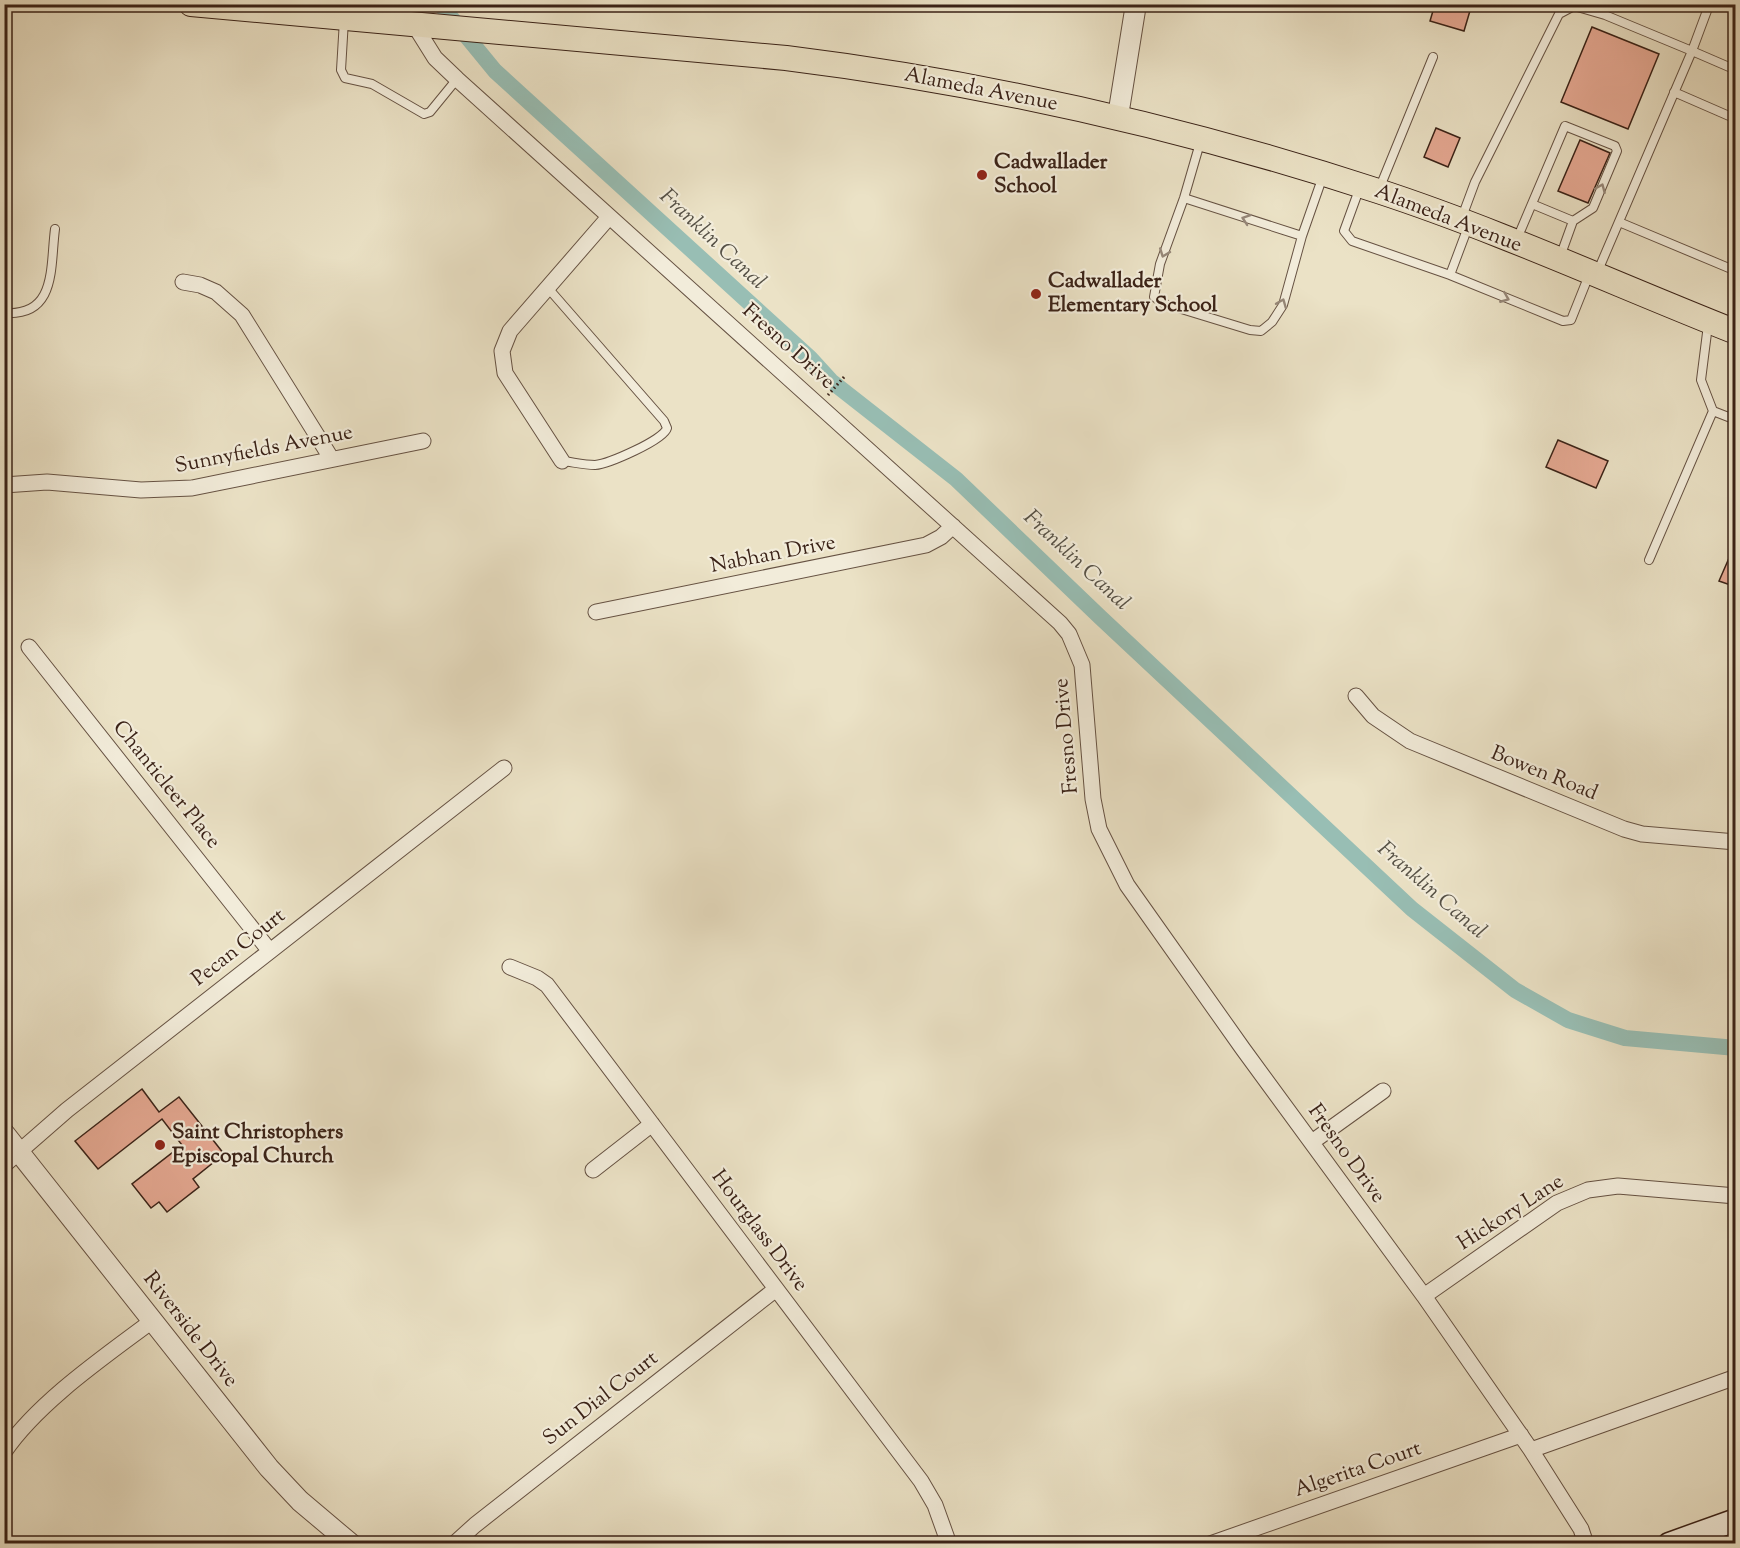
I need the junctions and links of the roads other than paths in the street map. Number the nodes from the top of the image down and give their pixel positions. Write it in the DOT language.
graph roads {
  1 [pos="191,4"];
  2 [pos="1136,4"];
  3 [pos="1708,8"];
  4 [pos="344,20"];
  5 [pos="422,27"];
  6 [pos="1692,51"];
  7 [pos="1433,57"];
  8 [pos="1736,70"];
  9 [pos="457,79"];
  10 [pos="1674,93"];
  11 [pos="1118,116"];
  12 [pos="1736,119"];
  13 [pos="1201,139"];
  14 [pos="1324,174"];
  15 [pos="1369,189"];
  16 [pos="1185,198"];
  17 [pos="1532,204"];
  18 [pos="609,217"];
  19 [pos="1573,221"];
  20 [pos="1619,222"];
  21 [pos="1465,223"];
  22 [pos="55,229"];
  23 [pos="1302,236"];
  24 [pos="1515,243"];
  25 [pos="1559,261"];
  26 [pos="1736,271"];
  27 [pos="1593,274"];
  28 [pos="1450,275"];
  29 [pos="183,282"];
  30 [pos="548,288"];
  31 [pos="4,312"];
  32 [pos="1708,321"];
  33 [pos="1736,332"];
  34 [pos="1713,411"];
  35 [pos="1736,420"];
  36 [pos="423,441"];
  37 [pos="331,458"];
  38 [pos="562,461"];
  39 [pos="4,485"];
  40 [pos="953,526"];
  41 [pos="1649,560"];
  42 [pos="596,612"];
  43 [pos="29,647"];
  44 [pos="1356,696"];
  45 [pos="504,768"];
  46 [pos="1736,842"];
  47 [pos="269,950"];
  48 [pos="510,967"];
  49 [pos="1383,1091"];
  50 [pos="652,1124"];
  51 [pos="4,1132"];
  52 [pos="1312,1142"];
  53 [pos="19,1151"];
  54 [pos="4,1165"];
  55 [pos="593,1170"];
  56 [pos="1736,1196"];
  57 [pos="776,1289"];
  58 [pos="1424,1296"];
  59 [pos="152,1321"];
  60 [pos="1736,1377"];
  61 [pos="1521,1435"];
  62 [pos="1531,1450"];
  63 [pos="4,1452"];
  64 [pos="1736,1520"];
  65 [pos="351,1544"];
  66 [pos="454,1544"];
  67 [pos="949,1544"];
  68 [pos="1209,1544"];
  69 [pos="1586,1544"];
  70 [pos="1669,1544"];
  1 -- 4 [label="main road, Alameda Avenue"];
  2 -- 11 [label="street"];
  3 -- 6 [label="lane"];
  4 -- 5 [label="main road, Alameda Avenue"];
  4 -- 9 [label="lane"];
  5 -- 9 [label="street, Fresno Drive"];
  5 -- 11 [label="main road, Alameda Avenue"];
  6 -- 8 [label="lane"];
  6 -- 10 [label="lane"];
  6 -- 21 [label="lane"];
  7 -- 15 [label="lane"];
  9 -- 18 [label="street, Fresno Drive"];
  10 -- 12 [label="lane"];
  10 -- 20 [label="lane"];
  11 -- 13 [label="main road, Alameda Avenue"];
  13 -- 14 [label="main road, Alameda Avenue"];
  13 -- 16 [label="lane"];
  14 -- 15 [label="main road, Alameda Avenue"];
  14 -- 23 [label="lane"];
  15 -- 21 [label="main road, Alameda Avenue"];
  15 -- 28 [label="lane"];
  23 -- 16 [label="lane, one-way"];
  16 -- 23 [label="lane, one-way"];
  17 -- 19 [label="lane"];
  19 -- 17 [label="lane, one-way"];
  17 -- 24 [label="lane"];
  18 -- 30 [label="street"];
  18 -- 40 [label="street, Fresno Drive"];
  19 -- 25 [label="lane"];
  20 -- 26 [label="lane"];
  20 -- 27 [label="lane"];
  21 -- 24 [label="main road, Alameda Avenue"];
  21 -- 28 [label="lane"];
  22 -- 31 [label="lane"];
  24 -- 25 [label="main road, Alameda Avenue"];
  25 -- 27 [label="main road, Alameda Avenue"];
  28 -- 27 [label="lane, one-way"];
  27 -- 32 [label="main road, Alameda Avenue"];
  29 -- 37 [label="street"];
  30 -- 38 [label="street"];
  30 -- 38 [label="lane"];
  32 -- 33 [label="main road, Alameda Avenue"];
  32 -- 34 [label="lane"];
  34 -- 35 [label="lane"];
  34 -- 41 [label="lane"];
  36 -- 37 [label="street, Sunnyfields Avenue"];
  37 -- 39 [label="street, Sunnyfields Avenue"];
  40 -- 42 [label="street, Nabhan Drive"];
  40 -- 52 [label="street, Fresno Drive"];
  43 -- 47 [label="street, Chanticleer Place"];
  44 -- 46 [label="street, Bowen Road"];
  45 -- 47 [label="street, Pecan Court"];
  47 -- 53 [label="street, Pecan Court"];
  48 -- 50 [label="street, Hourglass Drive"];
  49 -- 52 [label="street"];
  50 -- 55 [label="street"];
  50 -- 57 [label="street, Hourglass Drive"];
  51 -- 53 [label="street, Riverside Drive"];
  52 -- 58 [label="street, Fresno Drive"];
  53 -- 54 [label="street, Pecan Court"];
  53 -- 59 [label="street, Riverside Drive"];
  56 -- 58 [label="street, Hickory Lane"];
  57 -- 66 [label="street, Sun Dial Court"];
  57 -- 67 [label="street, Hourglass Drive"];
  58 -- 61 [label="street, Fresno Drive"];
  59 -- 63 [label="street"];
  59 -- 65 [label="street, Riverside Drive"];
  60 -- 62 [label="street"];
  61 -- 62 [label="street, Fresno Drive"];
  61 -- 68 [label="street, Algerita Court"];
  62 -- 69 [label="street, Fresno Drive"];
  64 -- 70 [label="main road"];
}
